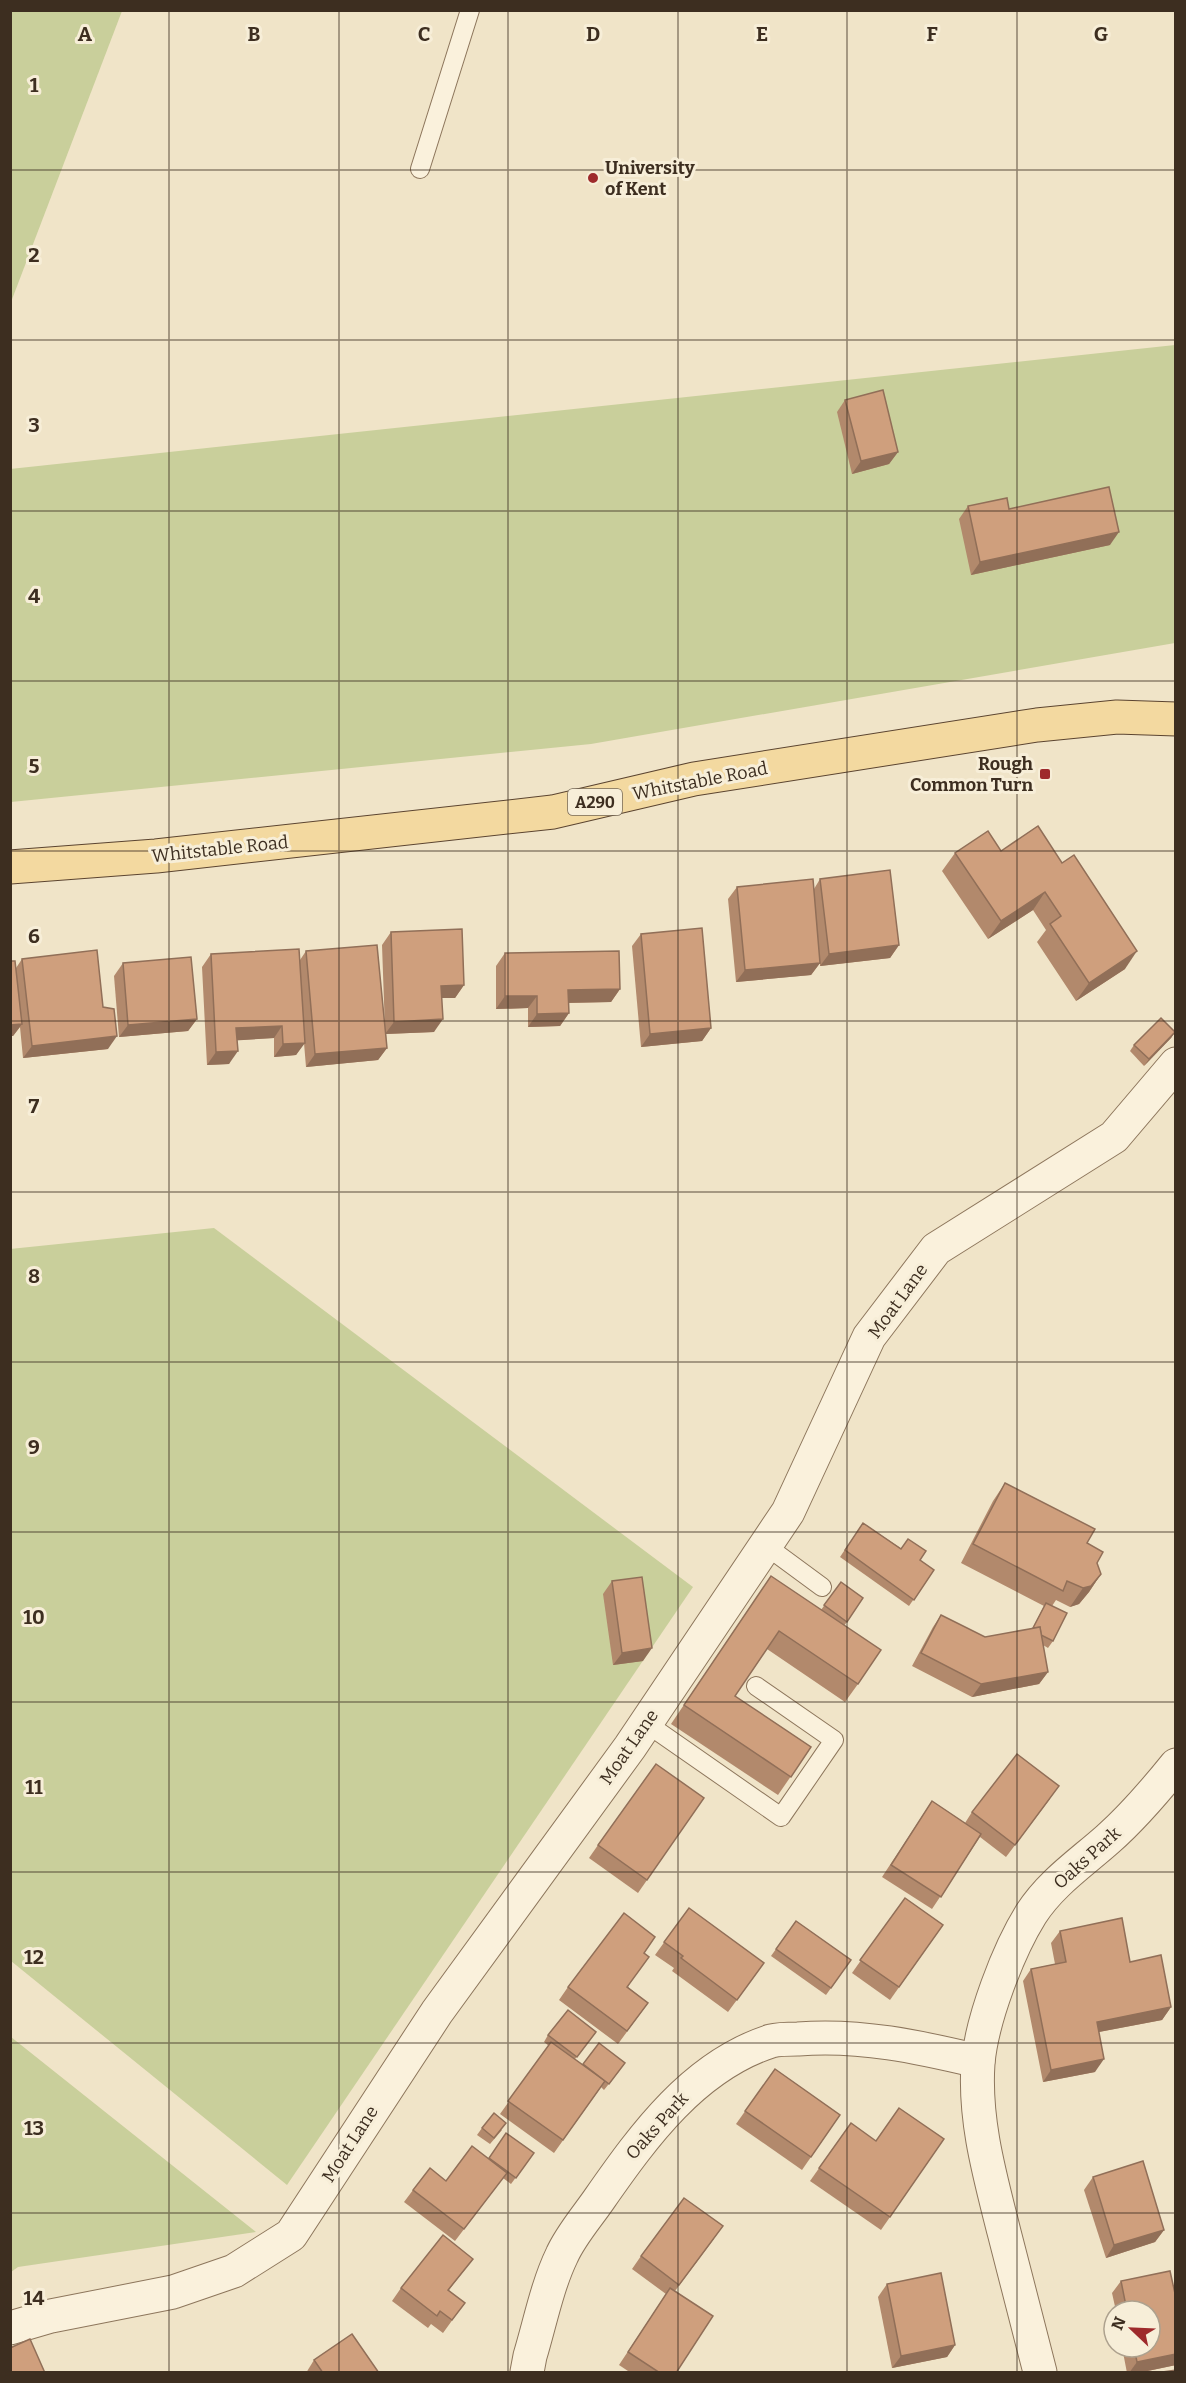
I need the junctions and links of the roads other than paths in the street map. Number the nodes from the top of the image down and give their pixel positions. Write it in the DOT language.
graph roads {
  1 [pos="470,10"];
  2 [pos="420,169"];
  3 [pos="1176,719"];
  4 [pos="10,867"];
  5 [pos="1176,1064"];
  6 [pos="765,1545"];
  7 [pos="822,1587"];
  8 [pos="756,1686"];
  9 [pos="646,1723"];
  10 [pos="1176,1765"];
  11 [pos="978,2061"];
  12 [pos="10,2328"];
  13 [pos="527,2373"];
  14 [pos="1040,2373"];
  1 -- 2 [label="lane"];
  3 -- 4 [label="main road, Whitstable Road / A290"];
  5 -- 6 [label="street, Moat Lane"];
  6 -- 7 [label="lane"];
  6 -- 9 [label="street, Moat Lane"];
  8 -- 9 [label="lane"];
  9 -- 12 [label="street, Moat Lane"];
  10 -- 11 [label="street, Oaks Park"];
  11 -- 13 [label="street, Oaks Park"];
  11 -- 14 [label="street, Oaks Park"];
}
